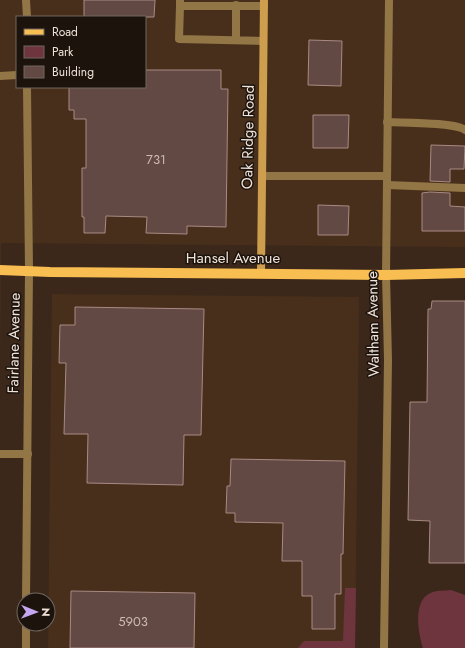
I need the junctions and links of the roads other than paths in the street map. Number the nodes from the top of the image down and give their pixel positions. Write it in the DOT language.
graph roads {
  1 [pos="26,0"];
  2 [pos="389,0"];
  3 [pos="180,3"];
  4 [pos="264,3"];
  5 [pos="236,5"];
  6 [pos="27,16"];
  7 [pos="236,40"];
  8 [pos="263,41"];
  9 [pos="16,75"];
  10 [pos="0,76"];
  11 [pos="27,88"];
  12 [pos="388,122"];
  13 [pos="465,130"];
  14 [pos="262,176"];
  15 [pos="387,176"];
  16 [pos="387,185"];
  17 [pos="465,188"];
  18 [pos="0,270"];
  19 [pos="29,270"];
  20 [pos="260,273"];
  21 [pos="465,273"];
  22 [pos="386,274"];
  23 [pos="0,454"];
  24 [pos="28,454"];
  25 [pos="26,592"];
  26 [pos="26,632"];
  27 [pos="26,648"];
  28 [pos="384,648"];
  1 -- 6 [label="street"];
  2 -- 12 [label="street, Waltham Avenue"];
  3 -- 5 [label="street"];
  3 -- 7 [label="street"];
  4 -- 5 [label="street"];
  4 -- 8 [label="main road, Oak Ridge Road"];
  5 -- 7 [label="street"];
  7 -- 8 [label="street"];
  8 -- 14 [label="main road, Oak Ridge Road"];
  9 -- 10 [label="street"];
  11 -- 19 [label="street, Fairlane Avenue"];
  12 -- 13 [label="street"];
  12 -- 15 [label="street, Waltham Avenue"];
  14 -- 15 [label="street"];
  14 -- 20 [label="main road, Oak Ridge Road"];
  15 -- 16 [label="street, Waltham Avenue"];
  16 -- 17 [label="street"];
  16 -- 22 [label="street, Waltham Avenue"];
  18 -- 19 [label="main road, Hansel Avenue"];
  19 -- 20 [label="main road, Hansel Avenue"];
  19 -- 24 [label="street, Fairlane Avenue"];
  20 -- 22 [label="main road, Hansel Avenue"];
  21 -- 22 [label="main road, Hansel Avenue"];
  22 -- 28 [label="street, Waltham Avenue"];
  23 -- 24 [label="street"];
  24 -- 25 [label="street, Fairlane Avenue"];
  26 -- 27 [label="street"];
}
